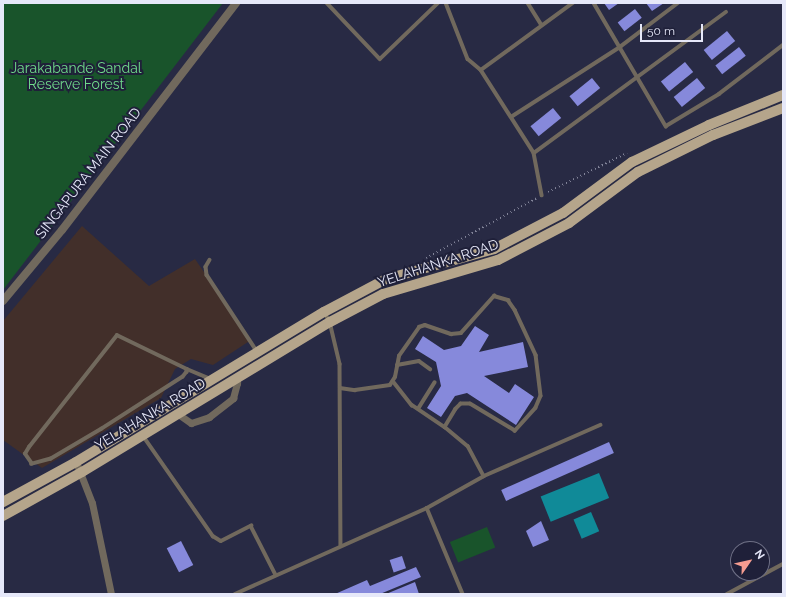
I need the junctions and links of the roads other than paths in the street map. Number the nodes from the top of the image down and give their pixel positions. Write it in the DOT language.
graph roads {
  1 [pos="236,3"];
  2 [pos="327,3"];
  3 [pos="438,3"];
  4 [pos="451,3"];
  5 [pos="528,3"];
  6 [pos="574,3"];
  7 [pos="594,3"];
  8 [pos="678,3"];
  9 [pos="446,5"];
  10 [pos="726,12"];
  11 [pos="542,25"];
  12 [pos="783,45"];
  13 [pos="620,46"];
  14 [pos="481,70"];
  15 [pos="637,77"];
  16 [pos="783,95"];
  17 [pos="783,108"];
  18 [pos="511,117"];
  19 [pos="534,153"];
  20 [pos="542,195"];
  21 [pos="210,260"];
  22 [pos="3,301"];
  23 [pos="324,312"];
  24 [pos="330,322"];
  25 [pos="258,352"];
  26 [pos="397,365"];
  27 [pos="187,369"];
  28 [pos="430,369"];
  29 [pos="236,379"];
  30 [pos="212,380"];
  31 [pos="393,381"];
  32 [pos="434,383"];
  33 [pos="340,388"];
  34 [pos="418,409"];
  35 [pos="178,414"];
  36 [pos="600,425"];
  37 [pos="445,427"];
  38 [pos="143,435"];
  39 [pos="76,462"];
  40 [pos="82,472"];
  41 [pos="484,476"];
  42 [pos="3,502"];
  43 [pos="428,508"];
  44 [pos="3,516"];
  45 [pos="341,545"];
  46 [pos="783,564"];
  47 [pos="276,575"];
  48 [pos="111,594"];
  49 [pos="235,594"];
  50 [pos="463,594"];
  51 [pos="727,594"];
  1 -- 22 [label="street, SINGAPURA MAIN ROAD"];
  2 -- 3 [label="lane"];
  4 -- 9 [label="lane"];
  5 -- 11 [label="lane"];
  6 -- 11 [label="lane"];
  7 -- 13 [label="lane"];
  8 -- 13 [label="lane"];
  9 -- 14 [label="lane"];
  10 -- 15 [label="lane"];
  11 -- 14 [label="lane"];
  12 -- 15 [label="lane"];
  13 -- 15 [label="lane"];
  13 -- 18 [label="lane"];
  14 -- 18 [label="lane"];
  15 -- 19 [label="lane"];
  16 -- 23 [label="main road, YELAHANKA ROAD"];
  17 -- 24 [label="main road, YELAHANKA ROAD"];
  18 -- 19 [label="lane"];
  19 -- 20 [label="lane"];
  21 -- 25 [label="lane"];
  23 -- 24 [label="lane"];
  23 -- 25 [label="main road, YELAHANKA ROAD"];
  24 -- 29 [label="main road, YELAHANKA ROAD"];
  24 -- 33 [label="lane"];
  25 -- 30 [label="main road, YELAHANKA ROAD"];
  26 -- 28 [label="lane"];
  26 -- 31 [label="lane"];
  26 -- 37 [label="lane"];
  27 -- 27 [label="lane"];
  27 -- 30 [label="lane"];
  29 -- 35 [label="main road, YELAHANKA ROAD"];
  29 -- 35 [label="street"];
  30 -- 39 [label="main road, YELAHANKA ROAD"];
  31 -- 33 [label="lane"];
  31 -- 34 [label="lane"];
  32 -- 34 [label="lane"];
  33 -- 45 [label="lane"];
  34 -- 37 [label="lane"];
  35 -- 38 [label="main road, YELAHANKA ROAD"];
  36 -- 41 [label="lane"];
  37 -- 41 [label="lane"];
  38 -- 40 [label="main road, YELAHANKA ROAD"];
  38 -- 47 [label="lane"];
  39 -- 40 [label="street"];
  39 -- 42 [label="main road, YELAHANKA ROAD"];
  40 -- 44 [label="main road, YELAHANKA ROAD"];
  40 -- 48 [label="street"];
  41 -- 43 [label="lane"];
  43 -- 45 [label="lane"];
  43 -- 50 [label="lane"];
  45 -- 47 [label="lane"];
  46 -- 51 [label="lane"];
  47 -- 49 [label="lane"];
}
